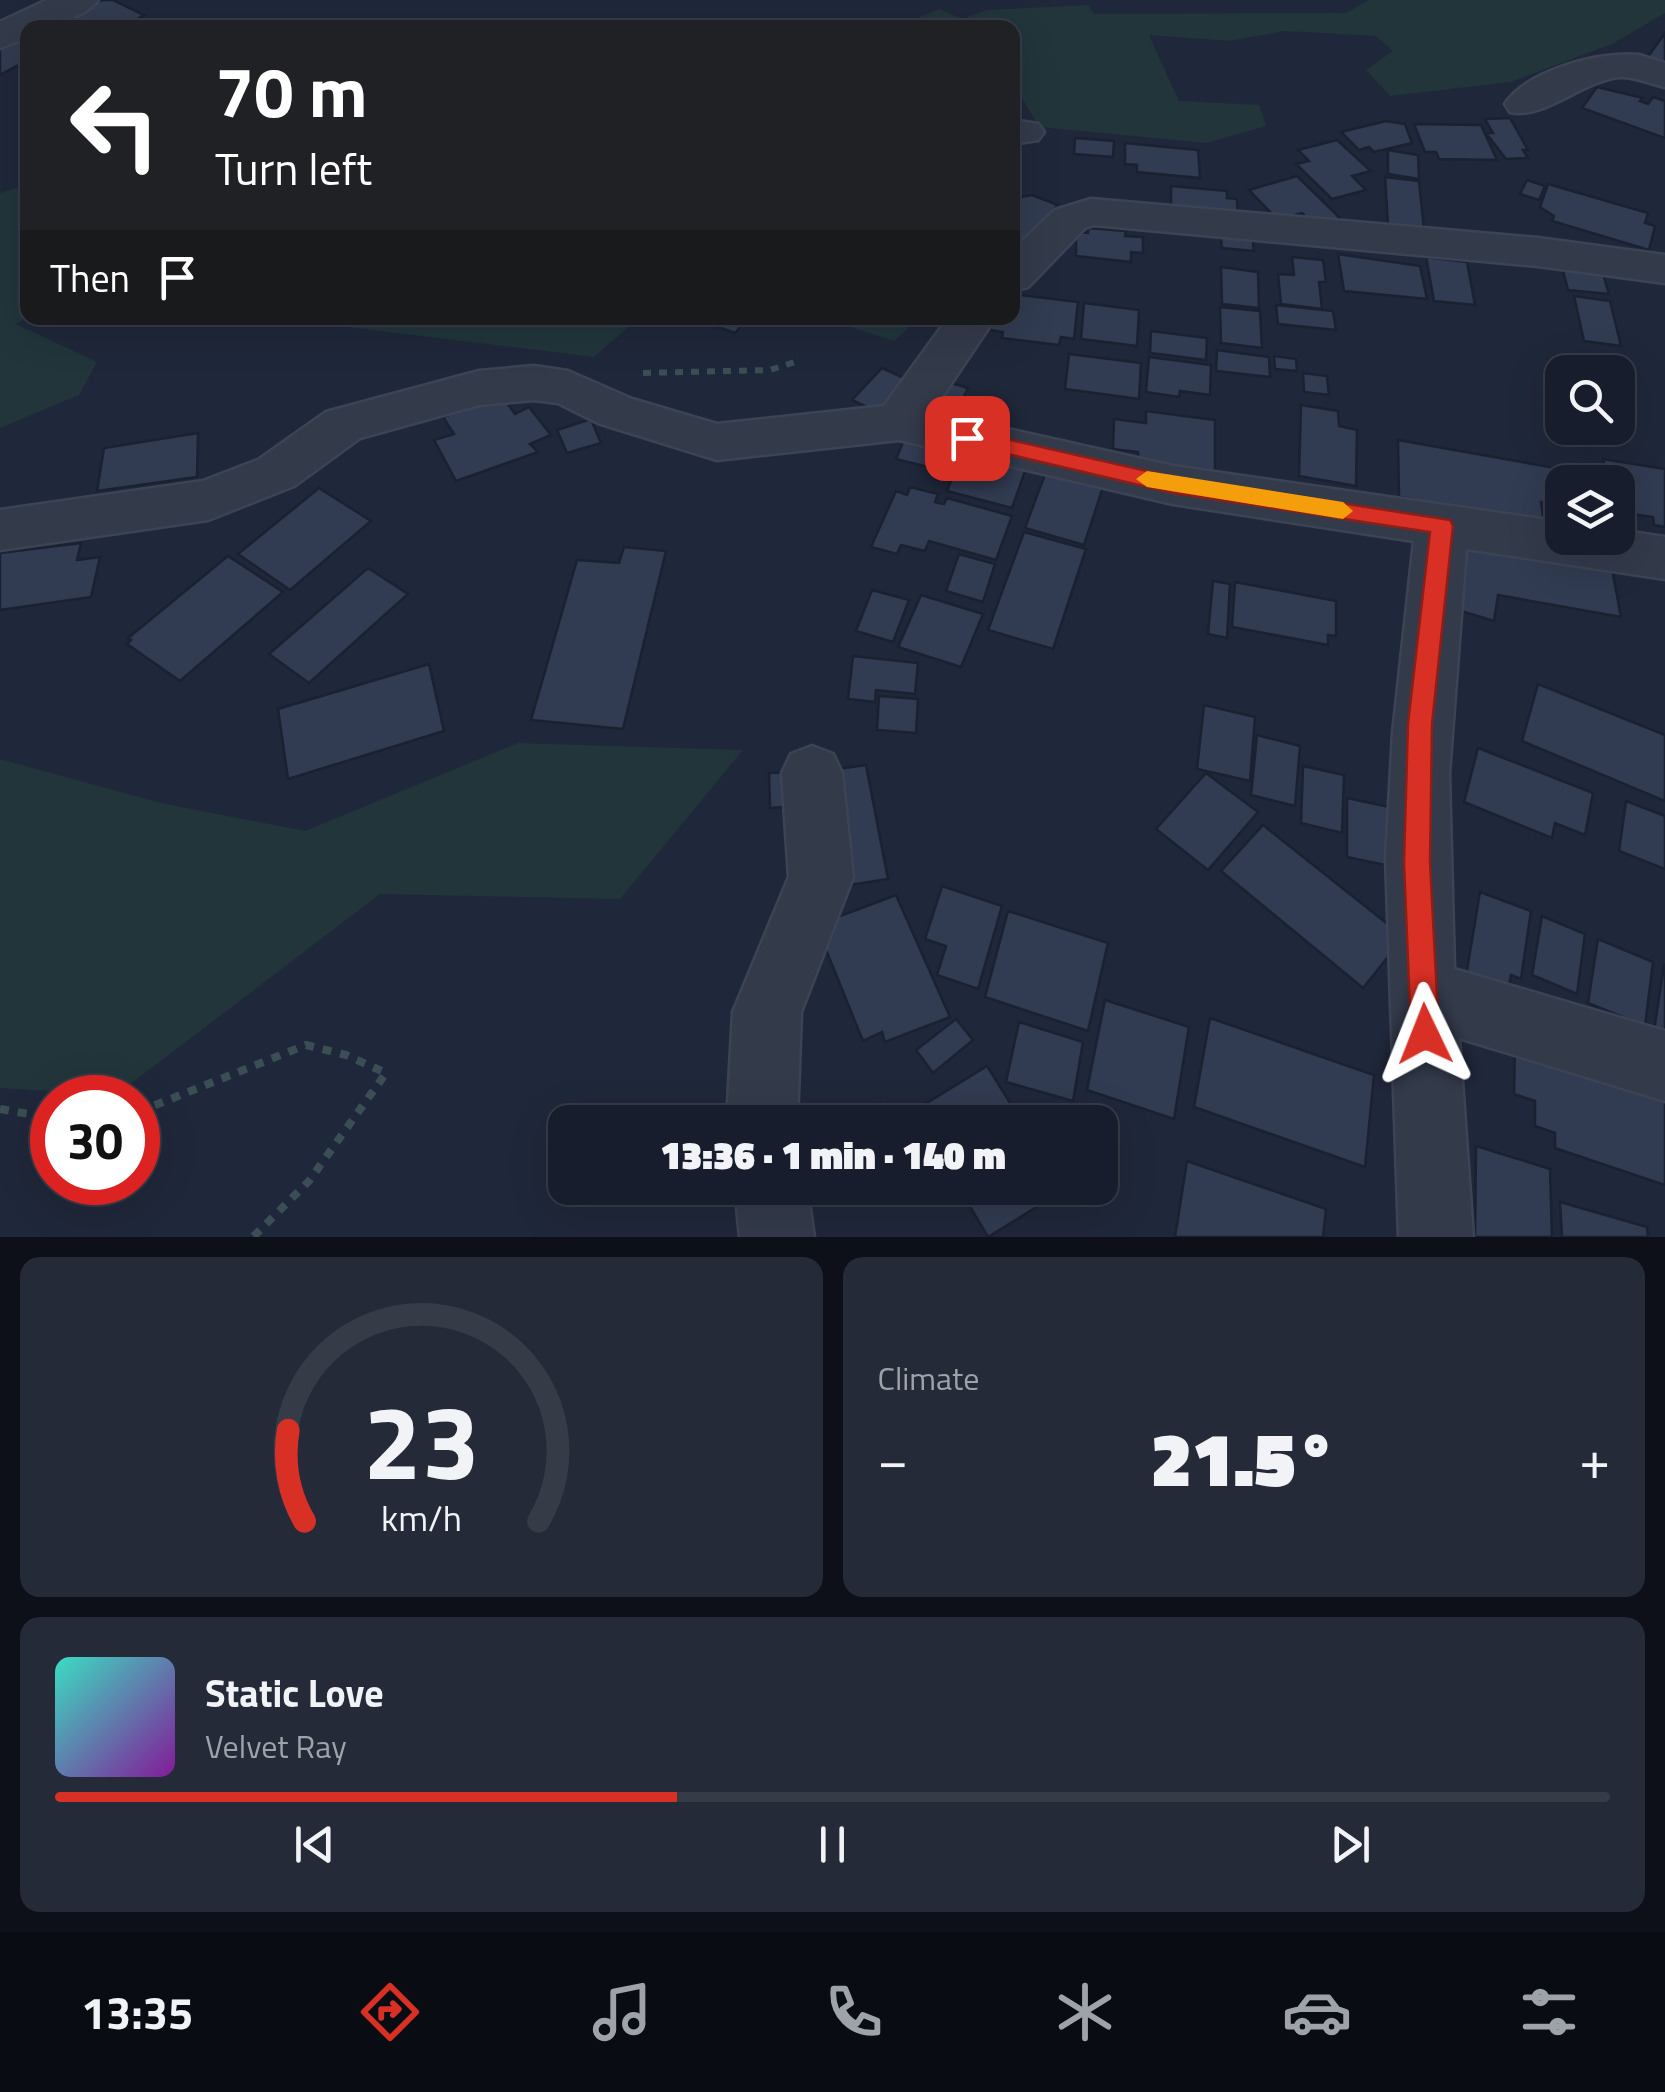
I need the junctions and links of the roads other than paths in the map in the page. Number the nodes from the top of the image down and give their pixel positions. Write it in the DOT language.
graph roads {
  1 [pos="80,0"];
  2 [pos="30,8"];
  3 [pos="0,36"];
  4 [pos="1665,76"];
  5 [pos="1524,104"];
  6 [pos="1665,268"];
  7 [pos="1020,269"];
  8 [pos="965,325"];
  9 [pos="899,422"];
  10 [pos="1442,526"];
  11 [pos="0,530"];
  12 [pos="1665,558"];
  13 [pos="812,772"];
  14 [pos="1424,994"];
  15 [pos="1665,1066"];
  16 [pos="760,1105"];
  17 [pos="773,1205"];
  18 [pos="778,1237"];
  19 [pos="1436,1237"];
  1 -- 2 [label="street"];
  2 -- 3 [label="street"];
  4 -- 5 [label="street"];
  6 -- 7 [label="street"];
  8 -- 9 [label="street"];
  9 -- 10 [label="street"];
  9 -- 11 [label="street"];
  10 -- 12 [label="street"];
  10 -- 14 [label="street"];
  13 -- 16 [label="street"];
  14 -- 15 [label="street"];
  14 -- 19 [label="street"];
  17 -- 18 [label="street"];
}
